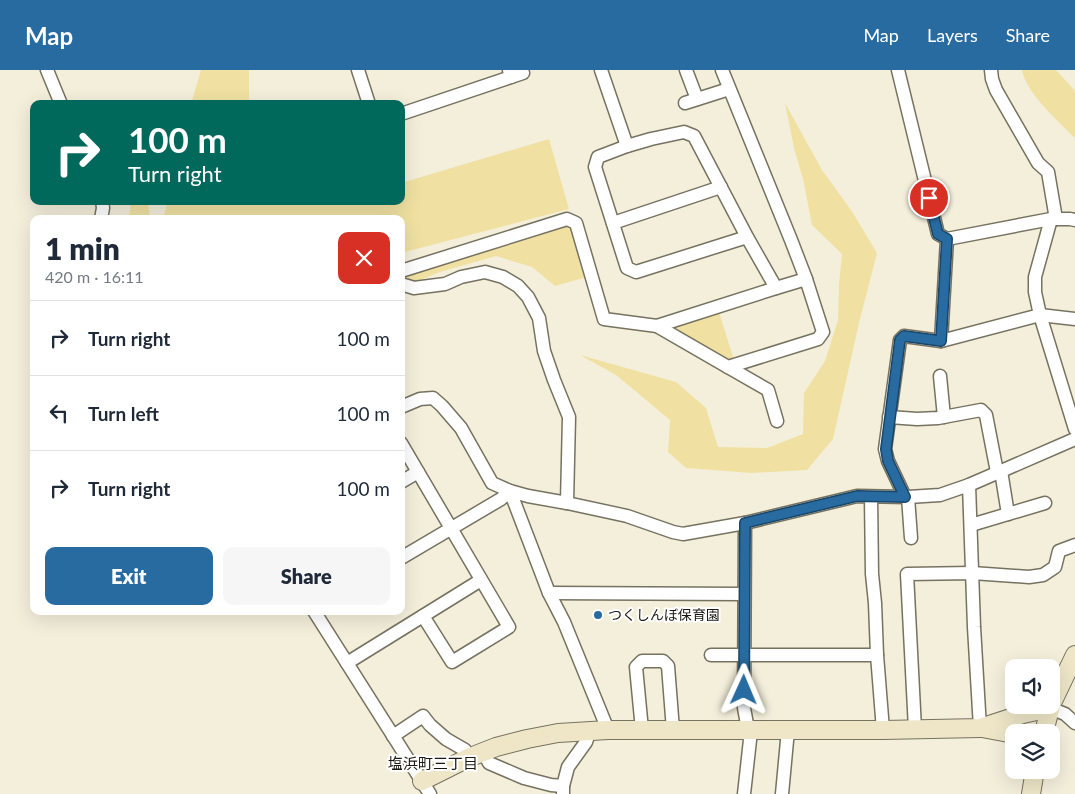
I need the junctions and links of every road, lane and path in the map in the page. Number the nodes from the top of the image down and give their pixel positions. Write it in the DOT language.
graph roads {
  1 [pos="47,70"];
  2 [pos="358,70"];
  3 [pos="601,70"];
  4 [pos="686,70"];
  5 [pos="722,70"];
  6 [pos="898,70"];
  7 [pos="991,70"];
  8 [pos="514,73"];
  9 [pos="729,89"];
  10 [pos="59,100"];
  11 [pos="368,100"];
  12 [pos="405,113"];
  13 [pos="627,146"];
  14 [pos="721,187"];
  15 [pos="1054,219"];
  16 [pos="1075,220"];
  17 [pos="613,223"];
  18 [pos="747,237"];
  19 [pos="947,239"];
  20 [pos="405,270"];
  21 [pos="806,279"];
  22 [pos="405,285"];
  23 [pos="776,288"];
  24 [pos="1040,315"];
  25 [pos="1075,319"];
  26 [pos="657,326"];
  27 [pos="941,341"];
  28 [pos="728,367"];
  29 [pos="940,376"];
  30 [pos="405,405"];
  31 [pos="889,416"];
  32 [pos="944,416"];
  33 [pos="777,421"];
  34 [pos="1075,429"];
  35 [pos="1075,439"];
  36 [pos="405,450"];
  37 [pos="418,472"];
  38 [pos="999,472"];
  39 [pos="405,480"];
  40 [pos="969,485"];
  41 [pos="510,491"];
  42 [pos="871,497"];
  43 [pos="907,497"];
  44 [pos="567,502"];
  45 [pos="1045,503"];
  46 [pos="1008,514"];
  47 [pos="745,523"];
  48 [pos="971,525"];
  49 [pos="450,528"];
  50 [pos="911,538"];
  51 [pos="1075,545"];
  52 [pos="405,556"];
  53 [pos="972,573"];
  54 [pos="481,580"];
  55 [pos="549,593"];
  56 [pos="744,594"];
  57 [pos="317,615"];
  58 [pos="423,616"];
  59 [pos="711,655"];
  60 [pos="744,655"];
  61 [pos="1075,655"];
  62 [pos="876,656"];
  63 [pos="347,663"];
  64 [pos="1060,687"];
  65 [pos="1060,711"];
  66 [pos="1023,714"];
  67 [pos="1075,723"];
  68 [pos="980,728"];
  69 [pos="748,729"];
  70 [pos="915,729"];
  71 [pos="590,730"];
  72 [pos="608,730"];
  73 [pos="642,730"];
  74 [pos="673,730"];
  75 [pos="788,730"];
  76 [pos="883,730"];
  77 [pos="1005,732"];
  78 [pos="393,736"];
  79 [pos="476,755"];
  80 [pos="426,787"];
  81 [pos="563,790"];
  82 [pos="744,794"];
  83 [pos="782,794"];
  1 -- 10 [label="street"];
  2 -- 11 [label="street"];
  3 -- 13 [label="street"];
  4 -- 9 [label="street"];
  5 -- 9 [label="street"];
  6 -- 19 [label="street"];
  7 -- 15 [label="street"];
  8 -- 12 [label="street"];
  9 -- 21 [label="street"];
  13 -- 14 [label="street"];
  13 -- 17 [label="street"];
  14 -- 17 [label="street"];
  14 -- 18 [label="street"];
  15 -- 16 [label="street"];
  15 -- 19 [label="street"];
  15 -- 24 [label="street"];
  17 -- 18 [label="street"];
  18 -- 23 [label="street"];
  19 -- 27 [label="street"];
  20 -- 26 [label="street"];
  21 -- 23 [label="street"];
  21 -- 28 [label="street"];
  22 -- 44 [label="street"];
  23 -- 26 [label="street"];
  24 -- 25 [label="street"];
  24 -- 27 [label="street"];
  24 -- 34 [label="street"];
  26 -- 28 [label="street"];
  27 -- 31 [label="street"];
  28 -- 33 [label="street"];
  29 -- 32 [label="street"];
  30 -- 41 [label="street"];
  31 -- 32 [label="street"];
  31 -- 43 [label="street"];
  32 -- 38 [label="street"];
  35 -- 38 [label="street"];
  36 -- 37 [label="street"];
  37 -- 39 [label="street"];
  37 -- 49 [label="street"];
  38 -- 40 [label="street"];
  38 -- 46 [label="street"];
  40 -- 43 [label="street"];
  40 -- 48 [label="street"];
  41 -- 44 [label="street"];
  41 -- 49 [label="street"];
  41 -- 55 [label="street"];
  42 -- 43 [label="street"];
  42 -- 47 [label="street"];
  42 -- 62 [label="street"];
  43 -- 50 [label="street"];
  44 -- 47 [label="street"];
  45 -- 46 [label="street"];
  46 -- 48 [label="street"];
  47 -- 56 [label="street"];
  48 -- 53 [label="street"];
  49 -- 52 [label="street"];
  49 -- 54 [label="street"];
  51 -- 53 [label="street"];
  53 -- 68 [label="street"];
  53 -- 70 [label="street"];
  54 -- 58 [label="street"];
  54 -- 58 [label="street"];
  55 -- 56 [label="street"];
  55 -- 72 [label="street"];
  56 -- 60 [label="street"];
  57 -- 63 [label="street"];
  58 -- 63 [label="street"];
  59 -- 60 [label="street"];
  60 -- 62 [label="street"];
  60 -- 69 [label="street"];
  61 -- 64 [label="street"];
  62 -- 76 [label="street"];
  63 -- 78 [label="street"];
  65 -- 67 [label="street"];
  66 -- 68 [label="street"];
  68 -- 70 [label="street"];
  68 -- 77 [label="street"];
  69 -- 74 [label="street"];
  69 -- 75 [label="street"];
  69 -- 82 [label="street"];
  70 -- 76 [label="street"];
  71 -- 72 [label="street"];
  71 -- 79 [label="street"];
  71 -- 81 [label="street"];
  72 -- 73 [label="street"];
  73 -- 74 [label="street"];
  73 -- 74 [label="street"];
  75 -- 76 [label="street"];
  75 -- 83 [label="street"];
  78 -- 79 [label="street"];
  78 -- 80 [label="street"];
  79 -- 80 [label="street"];
  79 -- 81 [label="street"];
}
